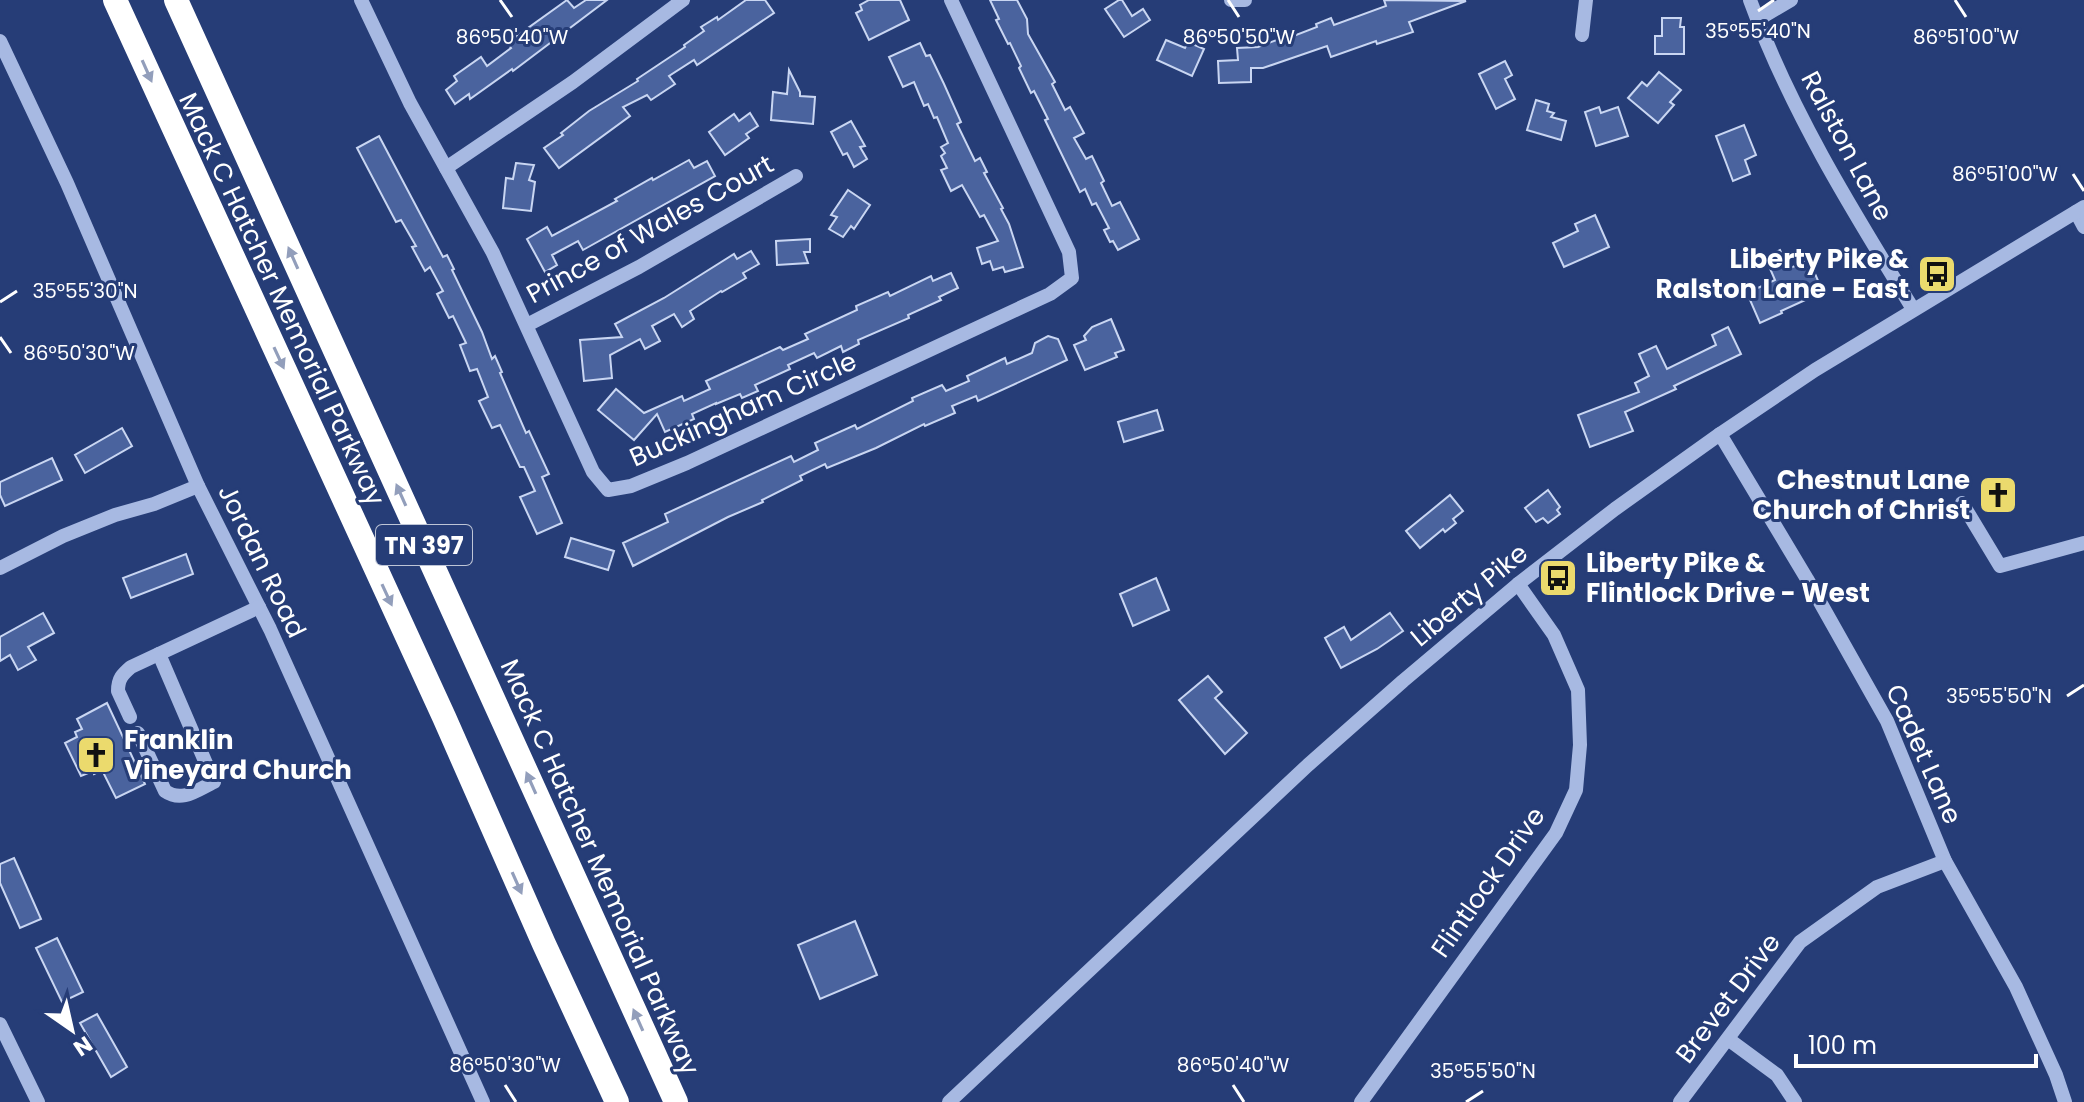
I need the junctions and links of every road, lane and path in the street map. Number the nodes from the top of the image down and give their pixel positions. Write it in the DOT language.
graph roads {
  1 [pos="115,0"];
  2 [pos="176,0"];
  3 [pos="361,0"];
  4 [pos="683,0"];
  5 [pos="951,0"];
  6 [pos="1231,0"];
  7 [pos="1245,0"];
  8 [pos="1586,0"];
  9 [pos="1750,0"];
  10 [pos="1791,0"];
  11 [pos="1757,20"];
  12 [pos="1582,35"];
  13 [pos="0,41"];
  14 [pos="446,168"];
  15 [pos="796,176"];
  16 [pos="2080,209"];
  17 [pos="2084,227"];
  18 [pos="1913,309"];
  19 [pos="527,325"];
  20 [pos="1720,434"];
  21 [pos="198,486"];
  22 [pos="1962,503"];
  23 [pos="2084,543"];
  24 [pos="0,568"];
  25 [pos="1518,584"];
  26 [pos="259,607"];
  27 [pos="159,654"];
  28 [pos="130,717"];
  29 [pos="138,733"];
  30 [pos="1945,861"];
  31 [pos="0,1024"];
  32 [pos="1728,1039"];
  33 [pos="38,1102"];
  34 [pos="483,1102"];
  35 [pos="617,1102"];
  36 [pos="676,1102"];
  37 [pos="949,1102"];
  38 [pos="1361,1102"];
  39 [pos="1680,1102"];
  40 [pos="1795,1102"];
  41 [pos="2065,1102"];
  1 -- 35 [label="highway, Mack C Hatcher Memorial Parkway / TN 397, one-way"];
  36 -- 2 [label="highway, Mack C Hatcher Memorial Parkway / TN 397, one-way"];
  3 -- 14 [label="street, Buckingham Circle"];
  4 -- 14 [label="street"];
  5 -- 19 [label="street, Buckingham Circle"];
  6 -- 7 [label="street"];
  8 -- 12 [label="street"];
  9 -- 11 [label="street, Ralston Lane"];
  10 -- 11 [label="street"];
  11 -- 18 [label="street, Ralston Lane"];
  13 -- 21 [label="street, Jordan Road"];
  14 -- 19 [label="street, Buckingham Circle"];
  15 -- 19 [label="street, Prince of Wales Court"];
  16 -- 17 [label="street"];
  16 -- 18 [label="street, Liberty Pike"];
  18 -- 20 [label="street, Liberty Pike"];
  20 -- 25 [label="street, Liberty Pike"];
  20 -- 30 [label="street, Cadet Lane"];
  21 -- 24 [label="street"];
  21 -- 26 [label="street, Jordan Road"];
  22 -- 23 [label="street"];
  25 -- 37 [label="street, Liberty Pike"];
  25 -- 38 [label="street, Flintlock Drive"];
  26 -- 27 [label="street"];
  26 -- 34 [label="street, Jordan Road"];
  27 -- 28 [label="street"];
  27 -- 29 [label="street"];
  30 -- 32 [label="street, Brevet Drive"];
  30 -- 41 [label="street, Cadet Lane"];
  31 -- 33 [label="street"];
  32 -- 39 [label="street, Brevet Drive"];
  32 -- 40 [label="street"];
}
